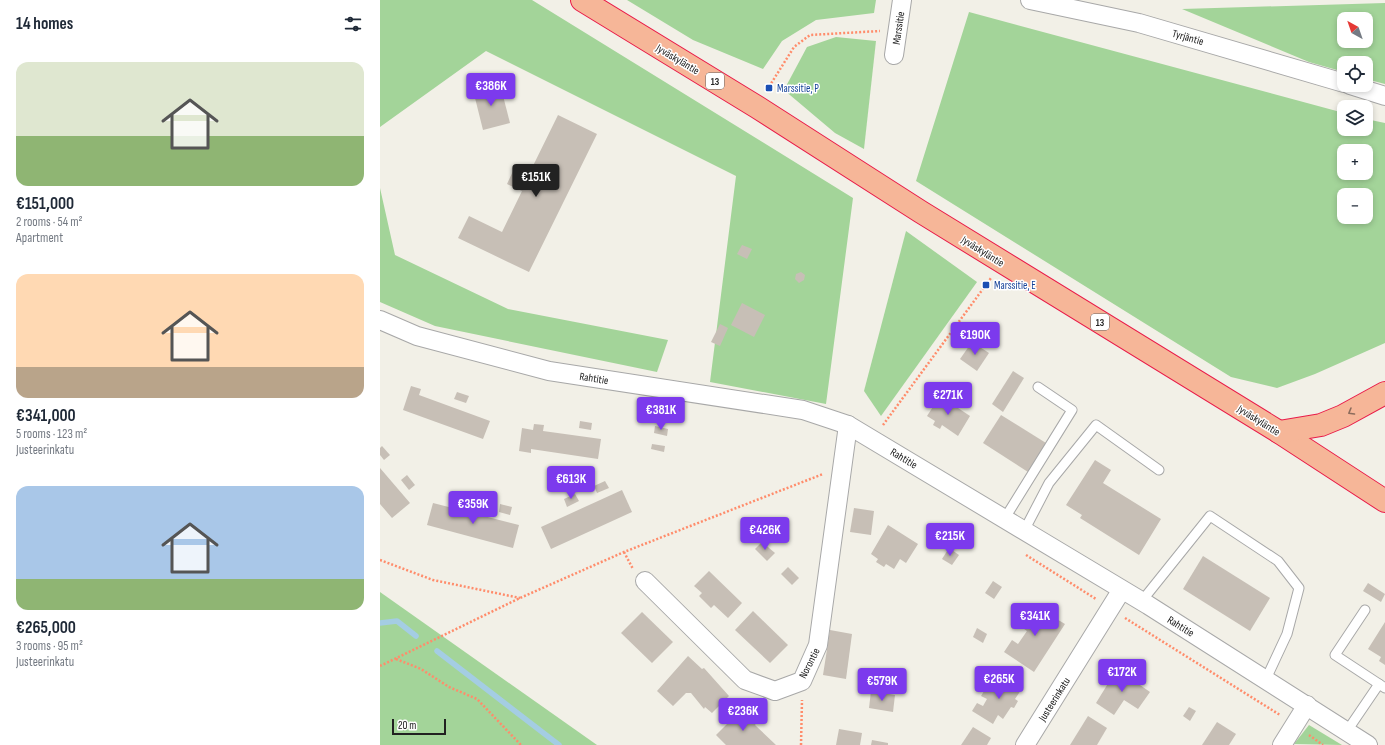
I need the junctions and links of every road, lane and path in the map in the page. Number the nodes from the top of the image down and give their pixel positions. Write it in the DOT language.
graph roads {
  1 [pos="582,0"];
  2 [pos="902,0"];
  3 [pos="1030,0"];
  4 [pos="899,30"];
  5 [pos="894,55"];
  6 [pos="1337,81"];
  7 [pos="1372,92"];
  8 [pos="1385,96"];
  9 [pos="757,106"];
  10 [pos="1002,262"];
  11 [pos="380,320"];
  12 [pos="1038,388"];
  13 [pos="1385,393"];
  14 [pos="848,425"];
  15 [pos="1279,432"];
  16 [pos="872,439"];
  17 [pos="1159,470"];
  18 [pos="823,473"];
  19 [pos="1385,501"];
  20 [pos="1004,518"];
  21 [pos="1024,531"];
  22 [pos="1025,554"];
  23 [pos="380,560"];
  24 [pos="645,581"];
  25 [pos="1122,591"];
  26 [pos="520,598"];
  27 [pos="1141,602"];
  28 [pos="1111,609"];
  29 [pos="1365,610"];
  30 [pos="396,659"];
  31 [pos="380,666"];
  32 [pos="1266,679"];
  33 [pos="802,681"];
  34 [pos="1382,686"];
  35 [pos="1307,705"];
  36 [pos="1295,725"];
  37 [pos="1347,731"];
  38 [pos="520,745"];
  39 [pos="801,745"];
  40 [pos="1025,745"];
  41 [pos="1282,745"];
  42 [pos="1323,745"];
  43 [pos="1368,745"];
  1 -- 9 [label="highway, Jyväskyläntie / 13"];
  2 -- 4 [label="street, Marssitie"];
  3 -- 6 [label="street, Tyrjäntie"];
  4 -- 5 [label="street, Marssitie"];
  4 -- 9 [label="path"];
  7 -- 8 [label="street"];
  9 -- 10 [label="highway, Jyväskyläntie / 13"];
  10 -- 15 [label="highway, Jyväskyläntie / 13"];
  10 -- 16 [label="path"];
  11 -- 14 [label="street, Rahtitie"];
  12 -- 20 [label="lane"];
  13 -- 15 [label="highway, one-way"];
  14 -- 16 [label="street, Rahtitie"];
  14 -- 33 [label="street, Norontie"];
  15 -- 19 [label="highway, Jyväskyläntie / 13"];
  16 -- 20 [label="street, Rahtitie"];
  17 -- 21 [label="lane"];
  18 -- 26 [label="path"];
  20 -- 21 [label="street, Rahtitie"];
  21 -- 25 [label="street, Rahtitie"];
  22 -- 28 [label="path"];
  23 -- 26 [label="path"];
  24 -- 33 [label="street, Norontie"];
  25 -- 27 [label="street, Rahtitie"];
  25 -- 28 [label="street, Justeerinkatu"];
  26 -- 30 [label="path"];
  27 -- 32 [label="street, Rahtitie"];
  27 -- 32 [label="lane"];
  28 -- 36 [label="path"];
  28 -- 40 [label="street, Justeerinkatu"];
  29 -- 34 [label="lane"];
  30 -- 31 [label="path"];
  30 -- 38 [label="path"];
  32 -- 35 [label="street, Rahtitie"];
  33 -- 39 [label="path"];
  34 -- 37 [label="lane"];
  35 -- 36 [label="street"];
  35 -- 37 [label="street, Rahtitie"];
  36 -- 41 [label="street"];
  36 -- 42 [label="path"];
  37 -- 43 [label="street, Rahtitie"];
}
